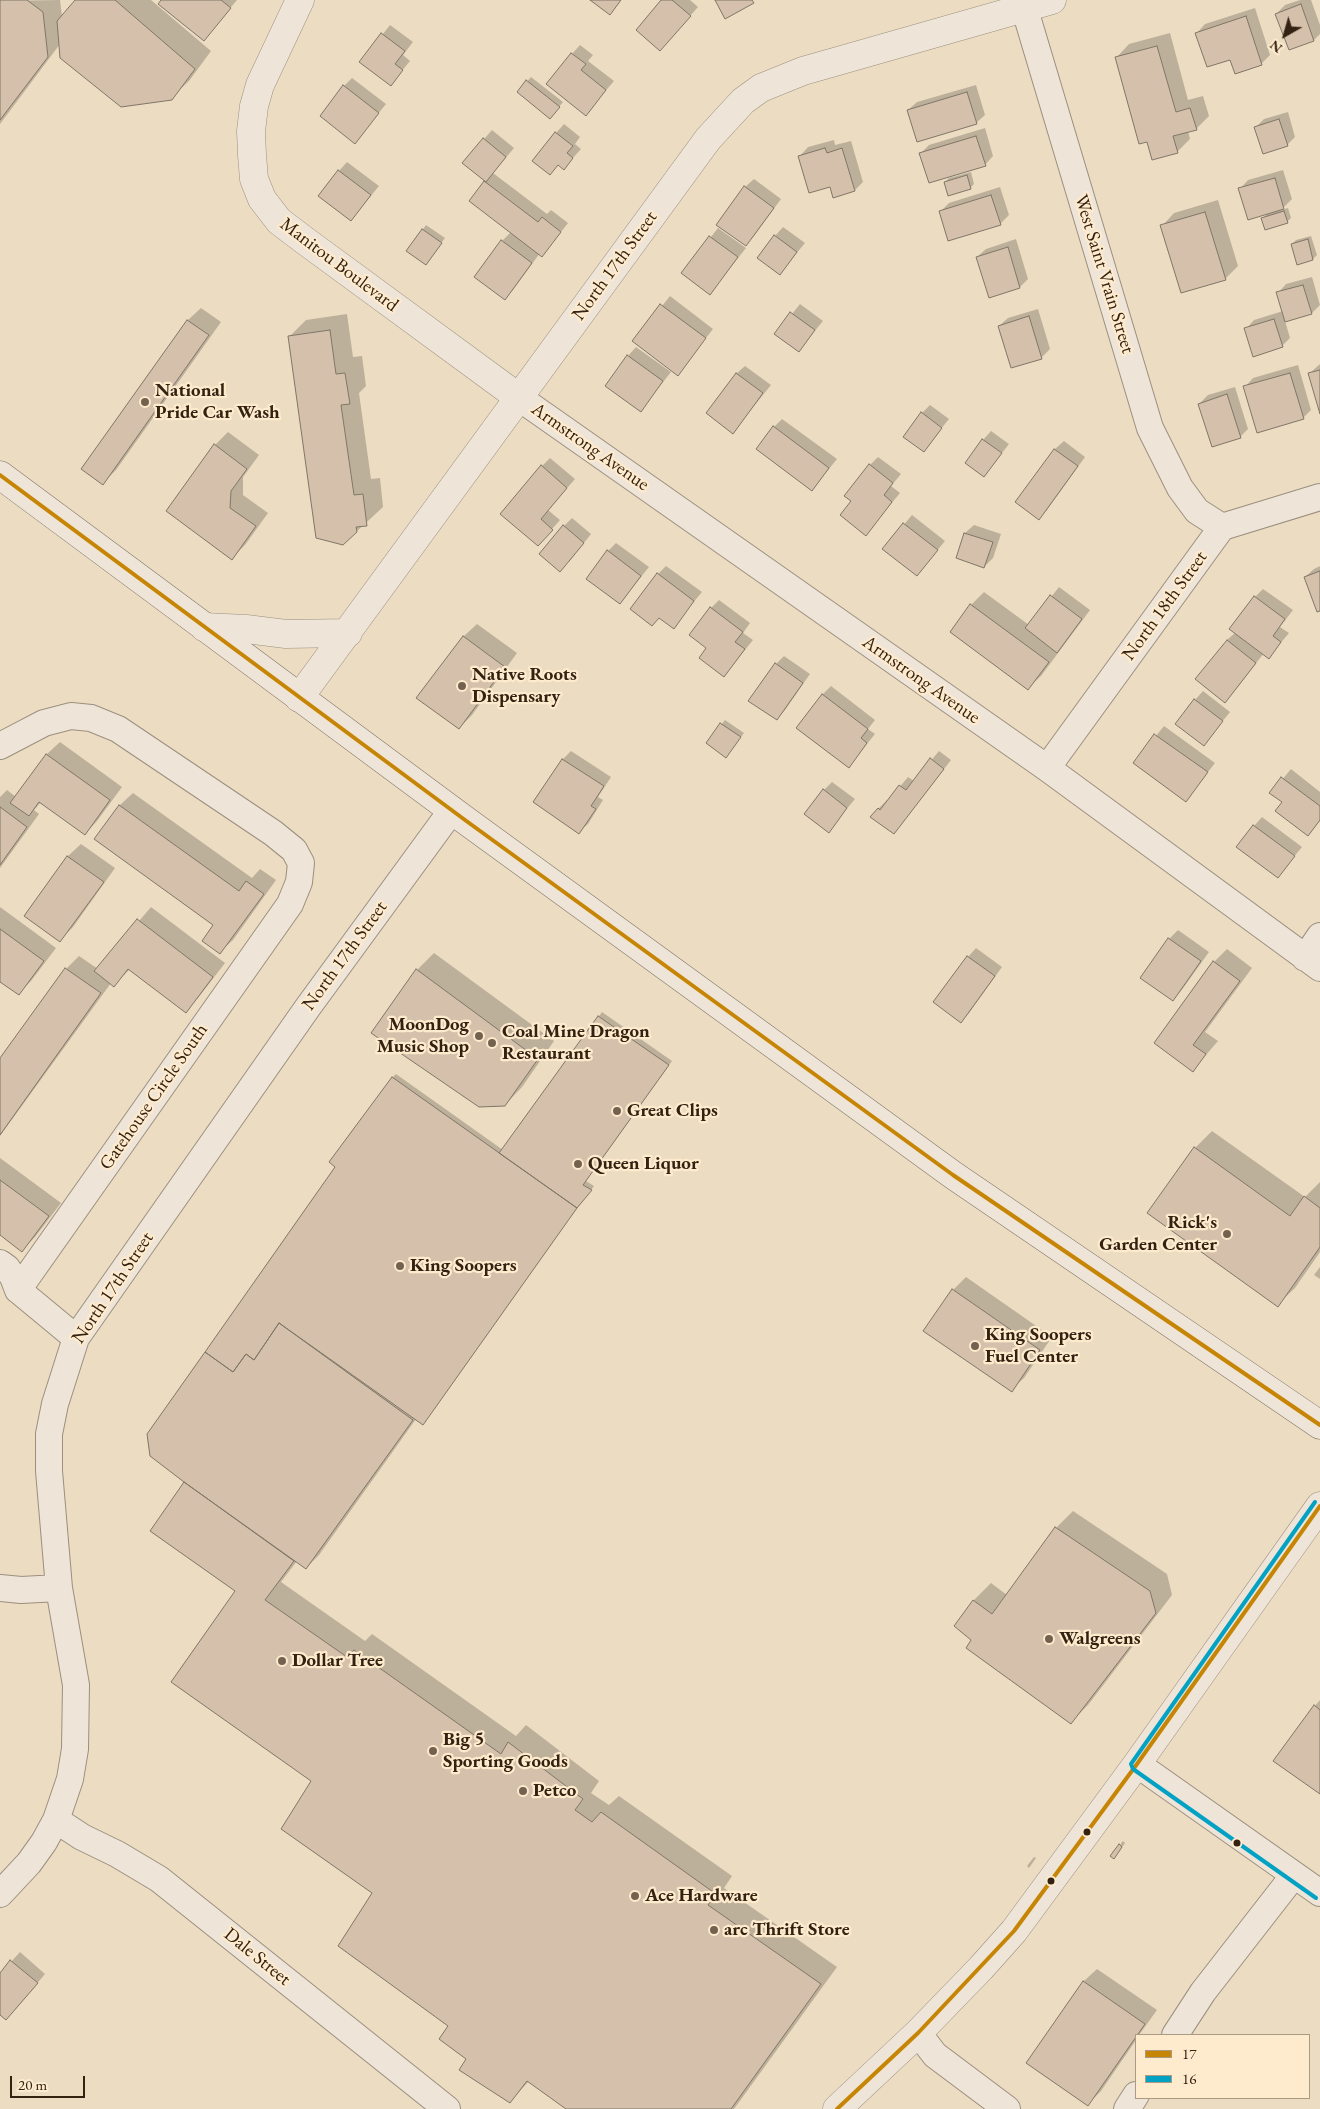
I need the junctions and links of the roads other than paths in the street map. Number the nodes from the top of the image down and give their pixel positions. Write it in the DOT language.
graph roads {
  1 [pos="300,0"];
  2 [pos="1052,0"];
  3 [pos="1023,4"];
  4 [pos="518,397"];
  5 [pos="0,475"];
  6 [pos="1320,497"];
  7 [pos="1222,527"];
  8 [pos="204,627"];
  9 [pos="348,633"];
  10 [pos="300,698"];
  11 [pos="0,746"];
  12 [pos="1047,768"];
  13 [pos="452,810"];
  14 [pos="1320,936"];
  15 [pos="1313,963"];
  16 [pos="0,1263"];
  17 [pos="9,1290"];
  18 [pos="76,1338"];
  19 [pos="1320,1425"];
  20 [pos="1320,1506"];
  21 [pos="0,1588"];
  22 [pos="59,1588"];
  23 [pos="1136,1764"];
  24 [pos="56,1820"];
  25 [pos="1294,1875"];
  26 [pos="1320,1893"];
  27 [pos="0,1894"];
  28 [pos="918,2034"];
  29 [pos="1176,2034"];
  30 [pos="1135,2097"];
  31 [pos="447,2109"];
  32 [pos="837,2109"];
  33 [pos="1007,2109"];
  34 [pos="1127,2109"];
  1 -- 4 [label="street, Manitou Boulevard"];
  2 -- 3 [label="street, North 17th Street"];
  3 -- 4 [label="street, North 17th Street"];
  3 -- 7 [label="street, West Saint Vrain Street"];
  4 -- 9 [label="street, North 17th Street"];
  4 -- 12 [label="street, Armstrong Avenue"];
  5 -- 8 [label="street"];
  6 -- 7 [label="street"];
  7 -- 12 [label="street, North 18th Street"];
  8 -- 9 [label="street"];
  8 -- 10 [label="street"];
  9 -- 10 [label="street, North 17th Street"];
  10 -- 13 [label="street"];
  11 -- 17 [label="street, Gatehouse Circle South"];
  12 -- 15 [label="street, Armstrong Avenue"];
  13 -- 18 [label="street, North 17th Street"];
  13 -- 19 [label="street"];
  14 -- 15 [label="street"];
  16 -- 17 [label="street"];
  17 -- 18 [label="street"];
  18 -- 22 [label="street, North 17th Street"];
  20 -- 23 [label="street"];
  21 -- 22 [label="street"];
  22 -- 24 [label="street, North 17th Street"];
  23 -- 25 [label="street"];
  23 -- 28 [label="street"];
  24 -- 27 [label="street, North 17th Street"];
  24 -- 31 [label="street, Dale Street"];
  25 -- 26 [label="street"];
  25 -- 29 [label="street"];
  28 -- 32 [label="street"];
  28 -- 33 [label="street"];
  30 -- 34 [label="street"];
}
